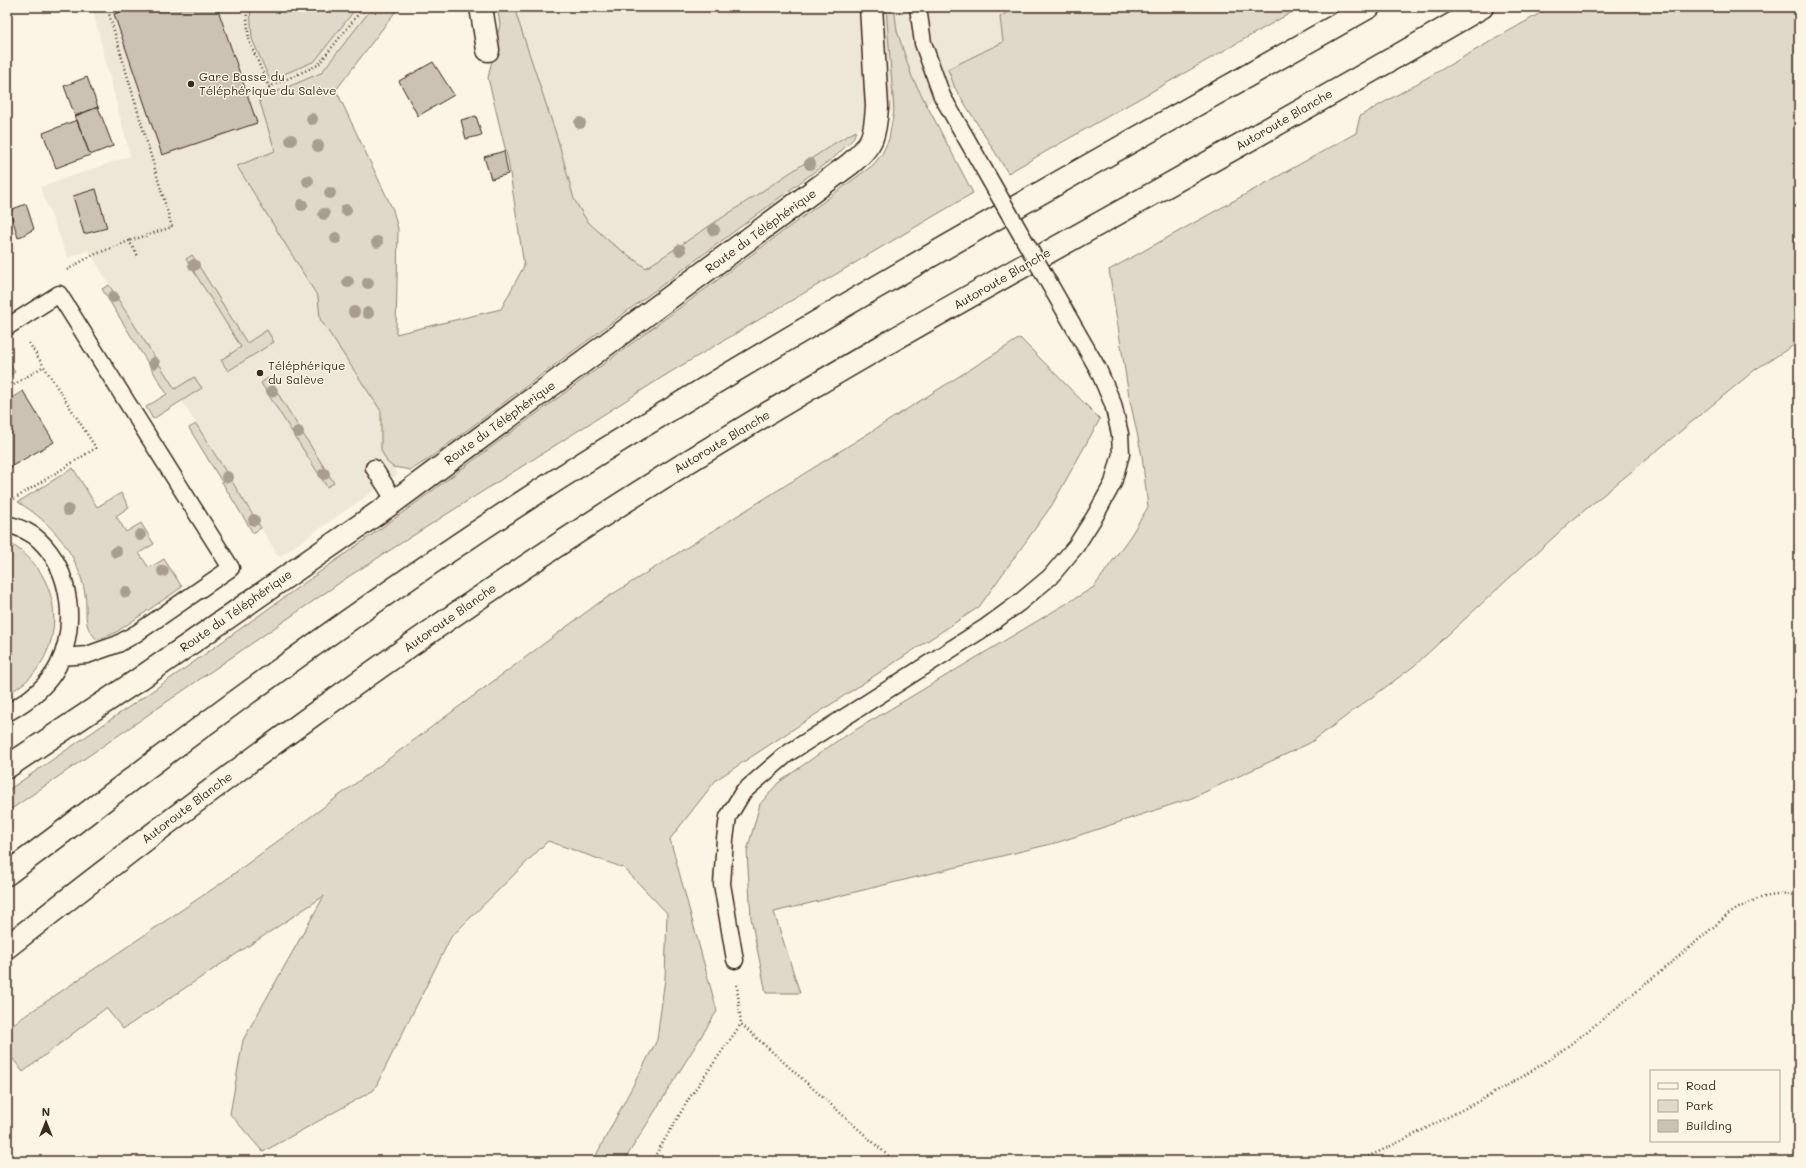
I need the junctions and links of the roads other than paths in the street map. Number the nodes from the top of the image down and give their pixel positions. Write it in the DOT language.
graph roads {
  1 [pos="481,7"];
  2 [pos="871,7"];
  3 [pos="918,7"];
  4 [pos="1369,7"];
  5 [pos="1482,7"];
  6 [pos="488,50"];
  7 [pos="11,324"];
  8 [pos="374,468"];
  9 [pos="395,501"];
  10 [pos="7,524"];
  11 [pos="62,657"];
  12 [pos="7,713"];
  13 [pos="148,766"];
  14 [pos="7,768"];
  15 [pos="7,859"];
  16 [pos="7,874"];
  17 [pos="7,947"];
  18 [pos="735,960"];
  1 -- 6 [label="main road"];
  2 -- 9 [label="main road, Route du Téléphérique"];
  3 -- 18 [label="lane, bridge"];
  4 -- 13 [label="main road"];
  5 -- 17 [label="main road, Autoroute Blanche"];
  7 -- 11 [label="lane"];
  8 -- 9 [label="lane"];
  9 -- 14 [label="main road, Route du Téléphérique"];
  10 -- 11 [label="lane"];
  11 -- 12 [label="lane"];
  13 -- 15 [label="main road"];
  13 -- 16 [label="main road"];
}
